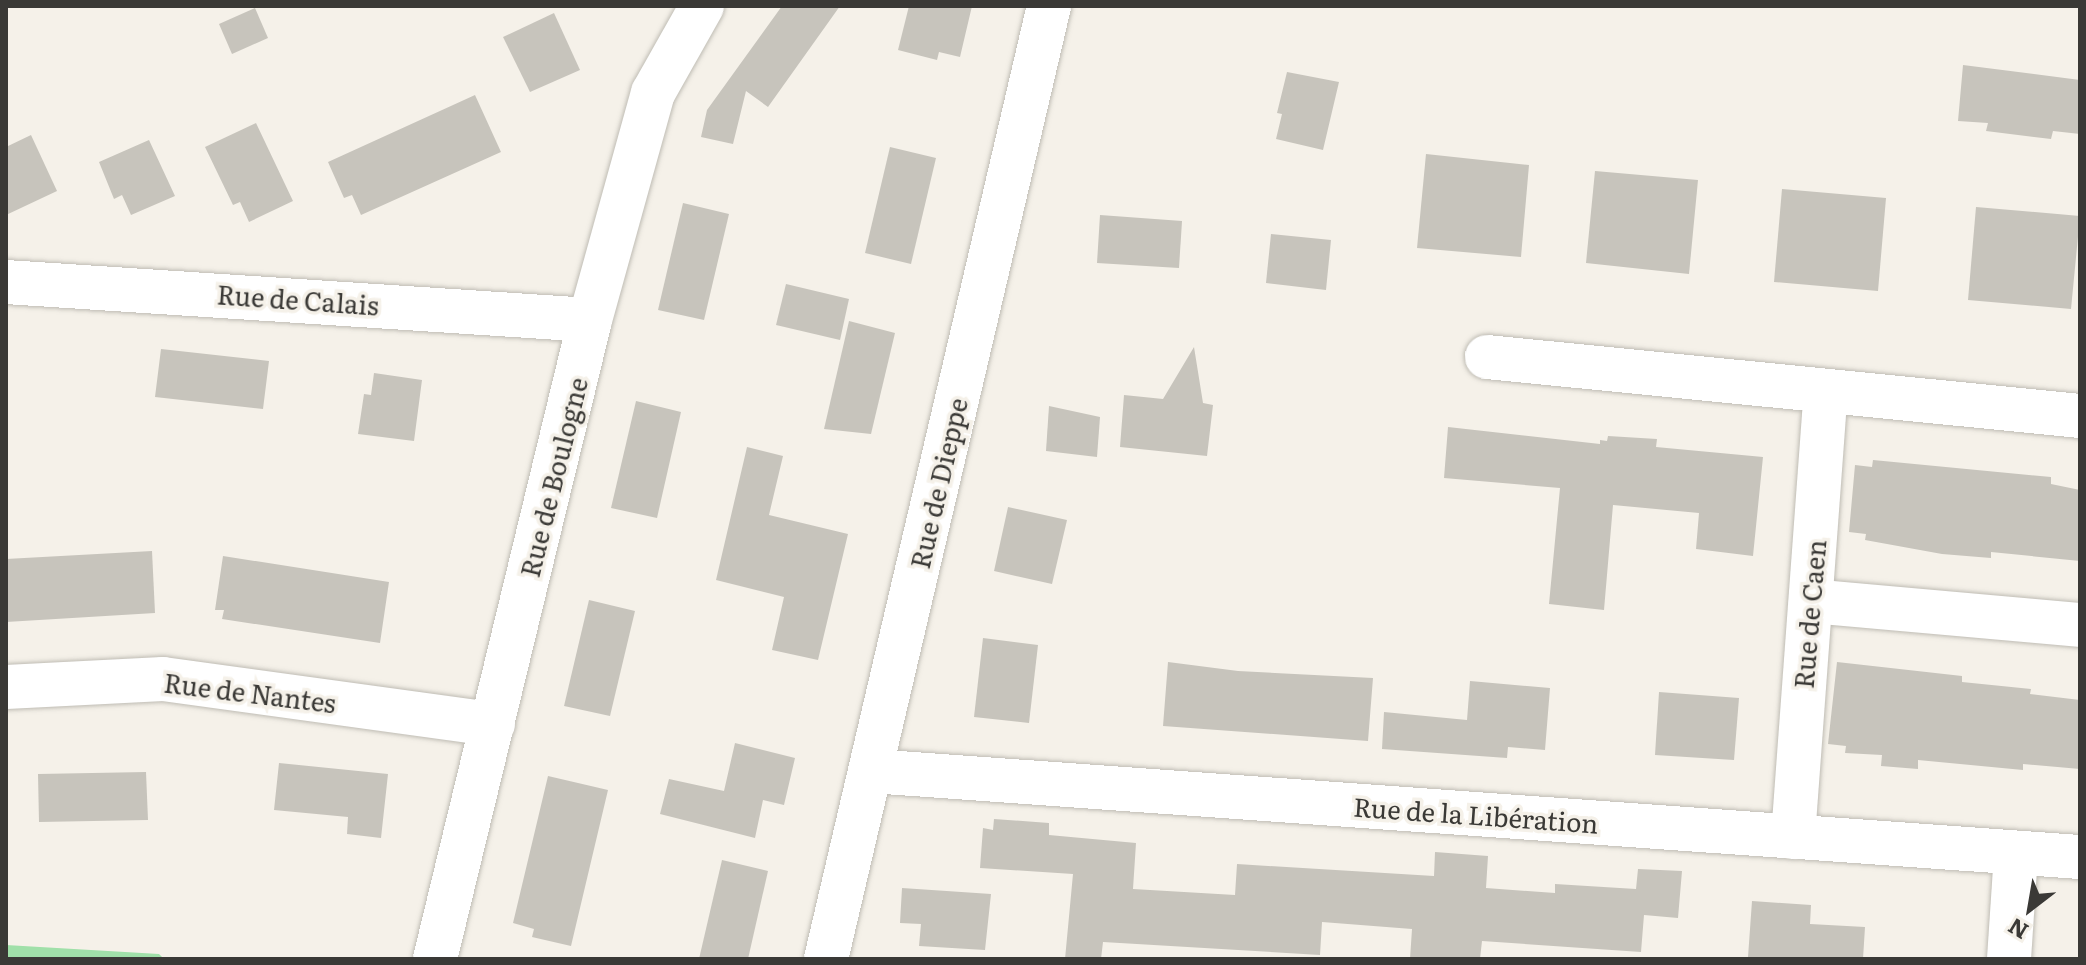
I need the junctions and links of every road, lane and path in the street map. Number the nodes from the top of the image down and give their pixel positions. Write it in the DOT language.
graph roads {
  1 [pos="702,6"];
  2 [pos="1049,6"];
  3 [pos="6,282"];
  4 [pos="590,320"];
  5 [pos="1487,357"];
  6 [pos="1826,392"];
  7 [pos="2080,416"];
  8 [pos="1811,601"];
  9 [pos="2080,625"];
  10 [pos="6,687"];
  11 [pos="493,724"];
  12 [pos="871,771"];
  13 [pos="1793,837"];
  14 [pos="2016,853"];
  15 [pos="2080,857"];
  16 [pos="435,959"];
  17 [pos="826,959"];
  18 [pos="2009,959"];
  1 -- 4 [label="street, Rue de Boulogne"];
  2 -- 12 [label="street, Rue de Dieppe"];
  3 -- 4 [label="street, Rue de Calais"];
  4 -- 11 [label="street, Rue de Boulogne"];
  5 -- 6 [label="street"];
  6 -- 7 [label="street"];
  6 -- 8 [label="street, Rue de Caen"];
  8 -- 9 [label="street"];
  8 -- 13 [label="street, Rue de Caen"];
  10 -- 11 [label="street, Rue de Nantes"];
  11 -- 16 [label="street, Rue de Boulogne"];
  12 -- 13 [label="street, Rue de la Libération"];
  12 -- 17 [label="street, Rue de Dieppe"];
  13 -- 14 [label="street, Rue de la Libération"];
  14 -- 15 [label="street, Rue de la Libération"];
  14 -- 18 [label="street"];
}
